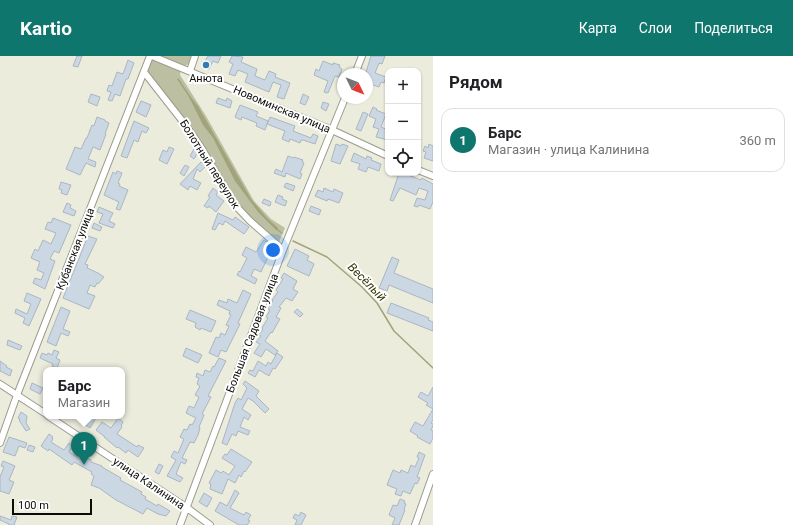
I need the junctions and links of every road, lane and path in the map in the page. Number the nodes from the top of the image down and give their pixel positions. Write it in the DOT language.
graph roads {
  1 [pos="151,56"];
  2 [pos="195,56"];
  3 [pos="362,56"];
  4 [pos="357,68"];
  5 [pos="190,71"];
  6 [pos="144,72"];
  7 [pos="343,104"];
  8 [pos="332,130"];
  9 [pos="385,155"];
  10 [pos="421,171"];
  11 [pos="433,176"];
  12 [pos="283,250"];
  13 [pos="0,384"];
  14 [pos="17,395"];
  15 [pos="43,412"];
  16 [pos="53,419"];
  17 [pos="0,443"];
  18 [pos="433,474"];
  19 [pos="186,507"];
  20 [pos="180,525"];
  21 [pos="210,525"];
  22 [pos="415,525"];
  1 -- 5 [label="street, Новоминская улица"];
  1 -- 6 [label="street, Кубанская улица"];
  2 -- 5 [label="street"];
  3 -- 4 [label="street"];
  5 -- 8 [label="street, Новоминская улица"];
  6 -- 12 [label="street, Болотный переулок"];
  6 -- 14 [label="street, Кубанская улица"];
  7 -- 8 [label="street, Большая Садовая улица"];
  8 -- 9 [label="street, Новоминская улица"];
  8 -- 12 [label="street, Большая Садовая улица"];
  10 -- 11 [label="street"];
  12 -- 19 [label="street, Большая Садовая улица"];
  13 -- 14 [label="street, улица Калинина"];
  14 -- 15 [label="street, улица Калинина"];
  14 -- 17 [label="street, Кубанская улица"];
  16 -- 19 [label="street, улица Калинина"];
  18 -- 22 [label="street"];
  19 -- 20 [label="street, Большая Садовая улица"];
  19 -- 21 [label="street, улица Калинина"];
}
